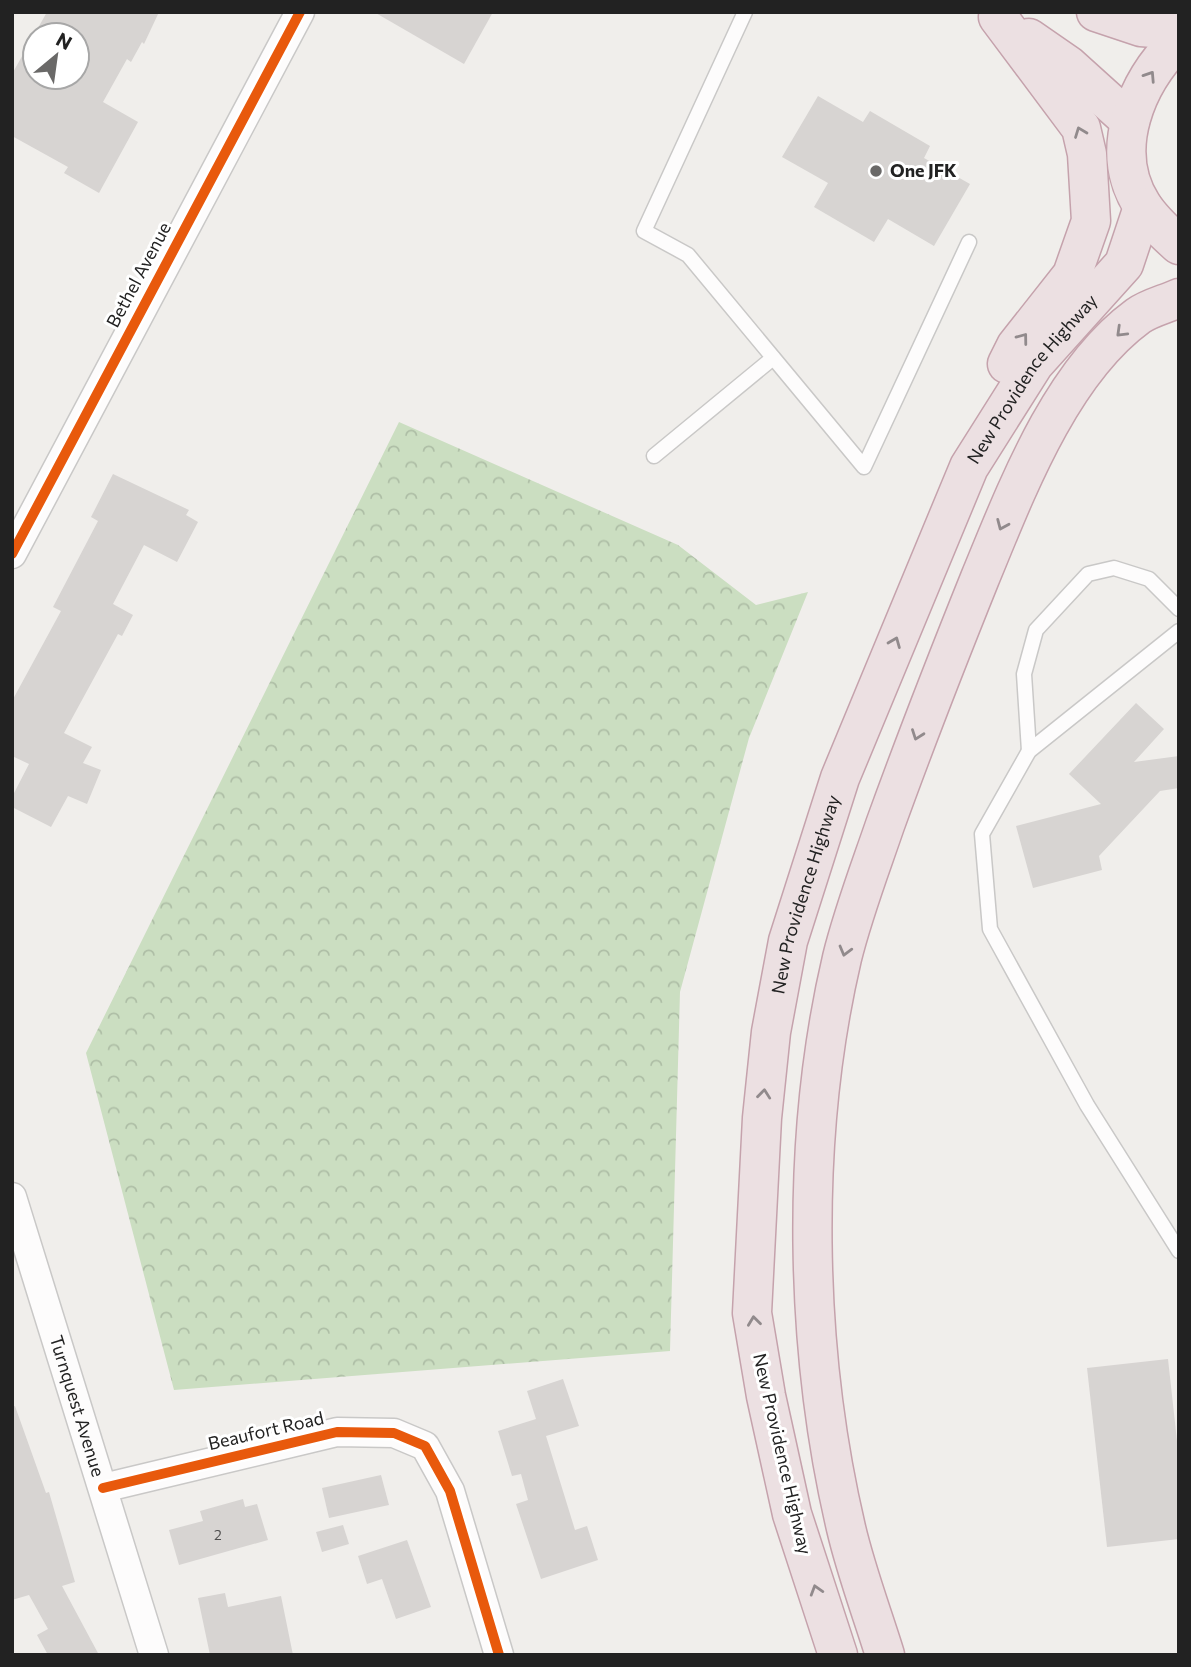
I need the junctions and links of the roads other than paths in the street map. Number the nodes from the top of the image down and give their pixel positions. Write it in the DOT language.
graph roads {
  1 [pos="300,12"];
  2 [pos="745,12"];
  3 [pos="1096,12"];
  4 [pos="995,14"];
  5 [pos="1179,30"];
  6 [pos="1179,40"];
  7 [pos="1130,121"];
  8 [pos="1143,207"];
  9 [pos="969,242"];
  10 [pos="1179,245"];
  11 [pos="1179,298"];
  12 [pos="773,358"];
  13 [pos="654,456"];
  14 [pos="969,467"];
  15 [pos="12,554"];
  16 [pos="1179,609"];
  17 [pos="1179,631"];
  18 [pos="1029,751"];
  19 [pos="12,1197"];
  20 [pos="1179,1251"];
  21 [pos="103,1488"];
  22 [pos="154,1655"];
  23 [pos="499,1655"];
  24 [pos="838,1655"];
  25 [pos="885,1655"];
  1 -- 15 [label="street, Bethel Avenue"];
  2 -- 12 [label="lane"];
  3 -- 5 [label="highway"];
  4 -- 7 [label="highway"];
  14 -- 4 [label="highway, one-way"];
  7 -- 6 [label="highway, one-way"];
  7 -- 8 [label="highway"];
  8 -- 10 [label="highway"];
  8 -- 14 [label="highway, New Providence Highway"];
  9 -- 12 [label="lane"];
  11 -- 25 [label="highway, New Providence Highway, one-way"];
  12 -- 13 [label="lane"];
  24 -- 14 [label="highway, New Providence Highway, one-way"];
  16 -- 18 [label="lane"];
  17 -- 18 [label="lane"];
  18 -- 20 [label="lane"];
  19 -- 21 [label="street, Turnquest Avenue"];
  21 -- 22 [label="street, Turnquest Avenue"];
  21 -- 23 [label="street, Beaufort Road"];
}
